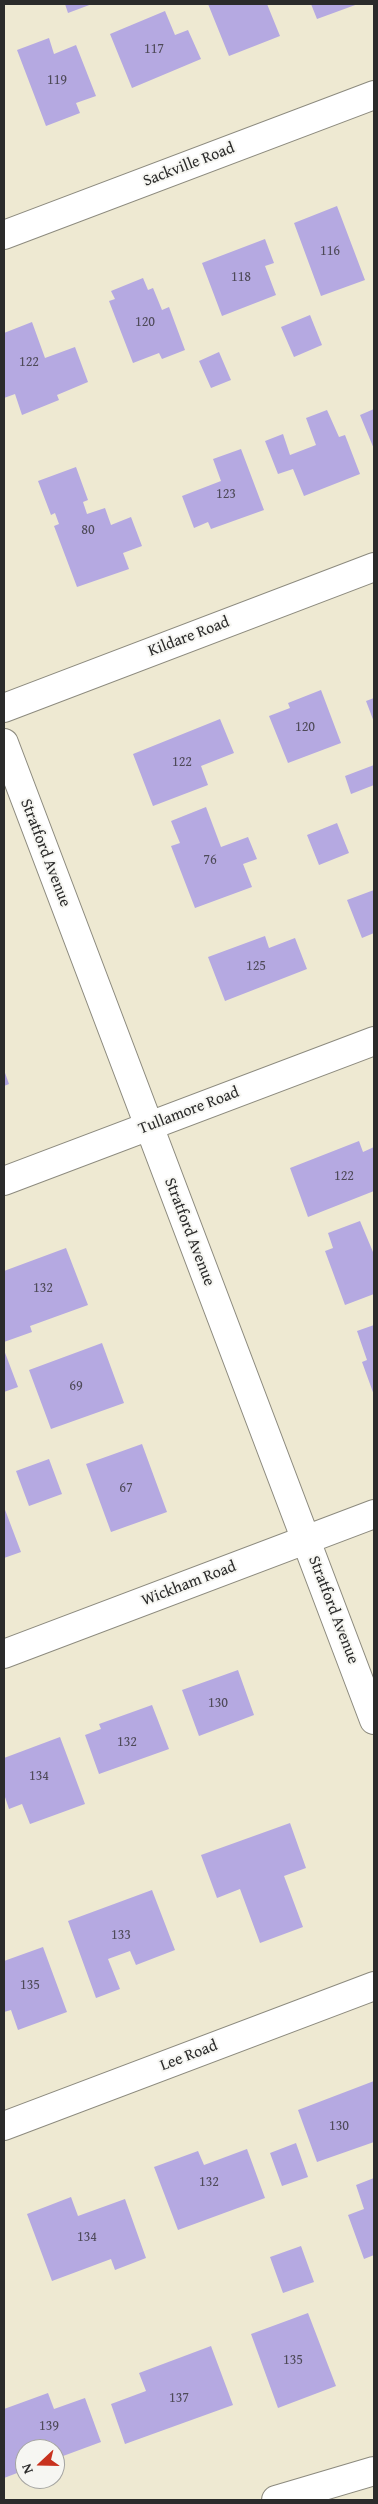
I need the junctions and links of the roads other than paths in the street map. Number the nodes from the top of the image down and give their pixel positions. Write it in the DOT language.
graph roads {
  1 [pos="374,95"];
  2 [pos="4,235"];
  3 [pos="374,567"];
  4 [pos="4,708"];
  5 [pos="4,743"];
  6 [pos="374,1041"];
  7 [pos="149,1126"];
  8 [pos="4,1181"];
  9 [pos="374,1514"];
  10 [pos="306,1540"];
  11 [pos="4,1654"];
  12 [pos="374,1720"];
  13 [pos="374,1986"];
  14 [pos="4,2126"];
  15 [pos="374,2471"];
  16 [pos="276,2500"];
  1 -- 2 [label="street, Sackville Road"];
  3 -- 4 [label="street, Kildare Road"];
  5 -- 7 [label="street, Stratford Avenue"];
  6 -- 7 [label="street, Tullamore Road"];
  7 -- 8 [label="street, Tullamore Road"];
  7 -- 10 [label="street, Stratford Avenue"];
  9 -- 10 [label="street, Wickham Road"];
  10 -- 11 [label="street, Wickham Road"];
  10 -- 12 [label="street, Stratford Avenue"];
  13 -- 14 [label="street, Lee Road"];
  15 -- 16 [label="street"];
}
